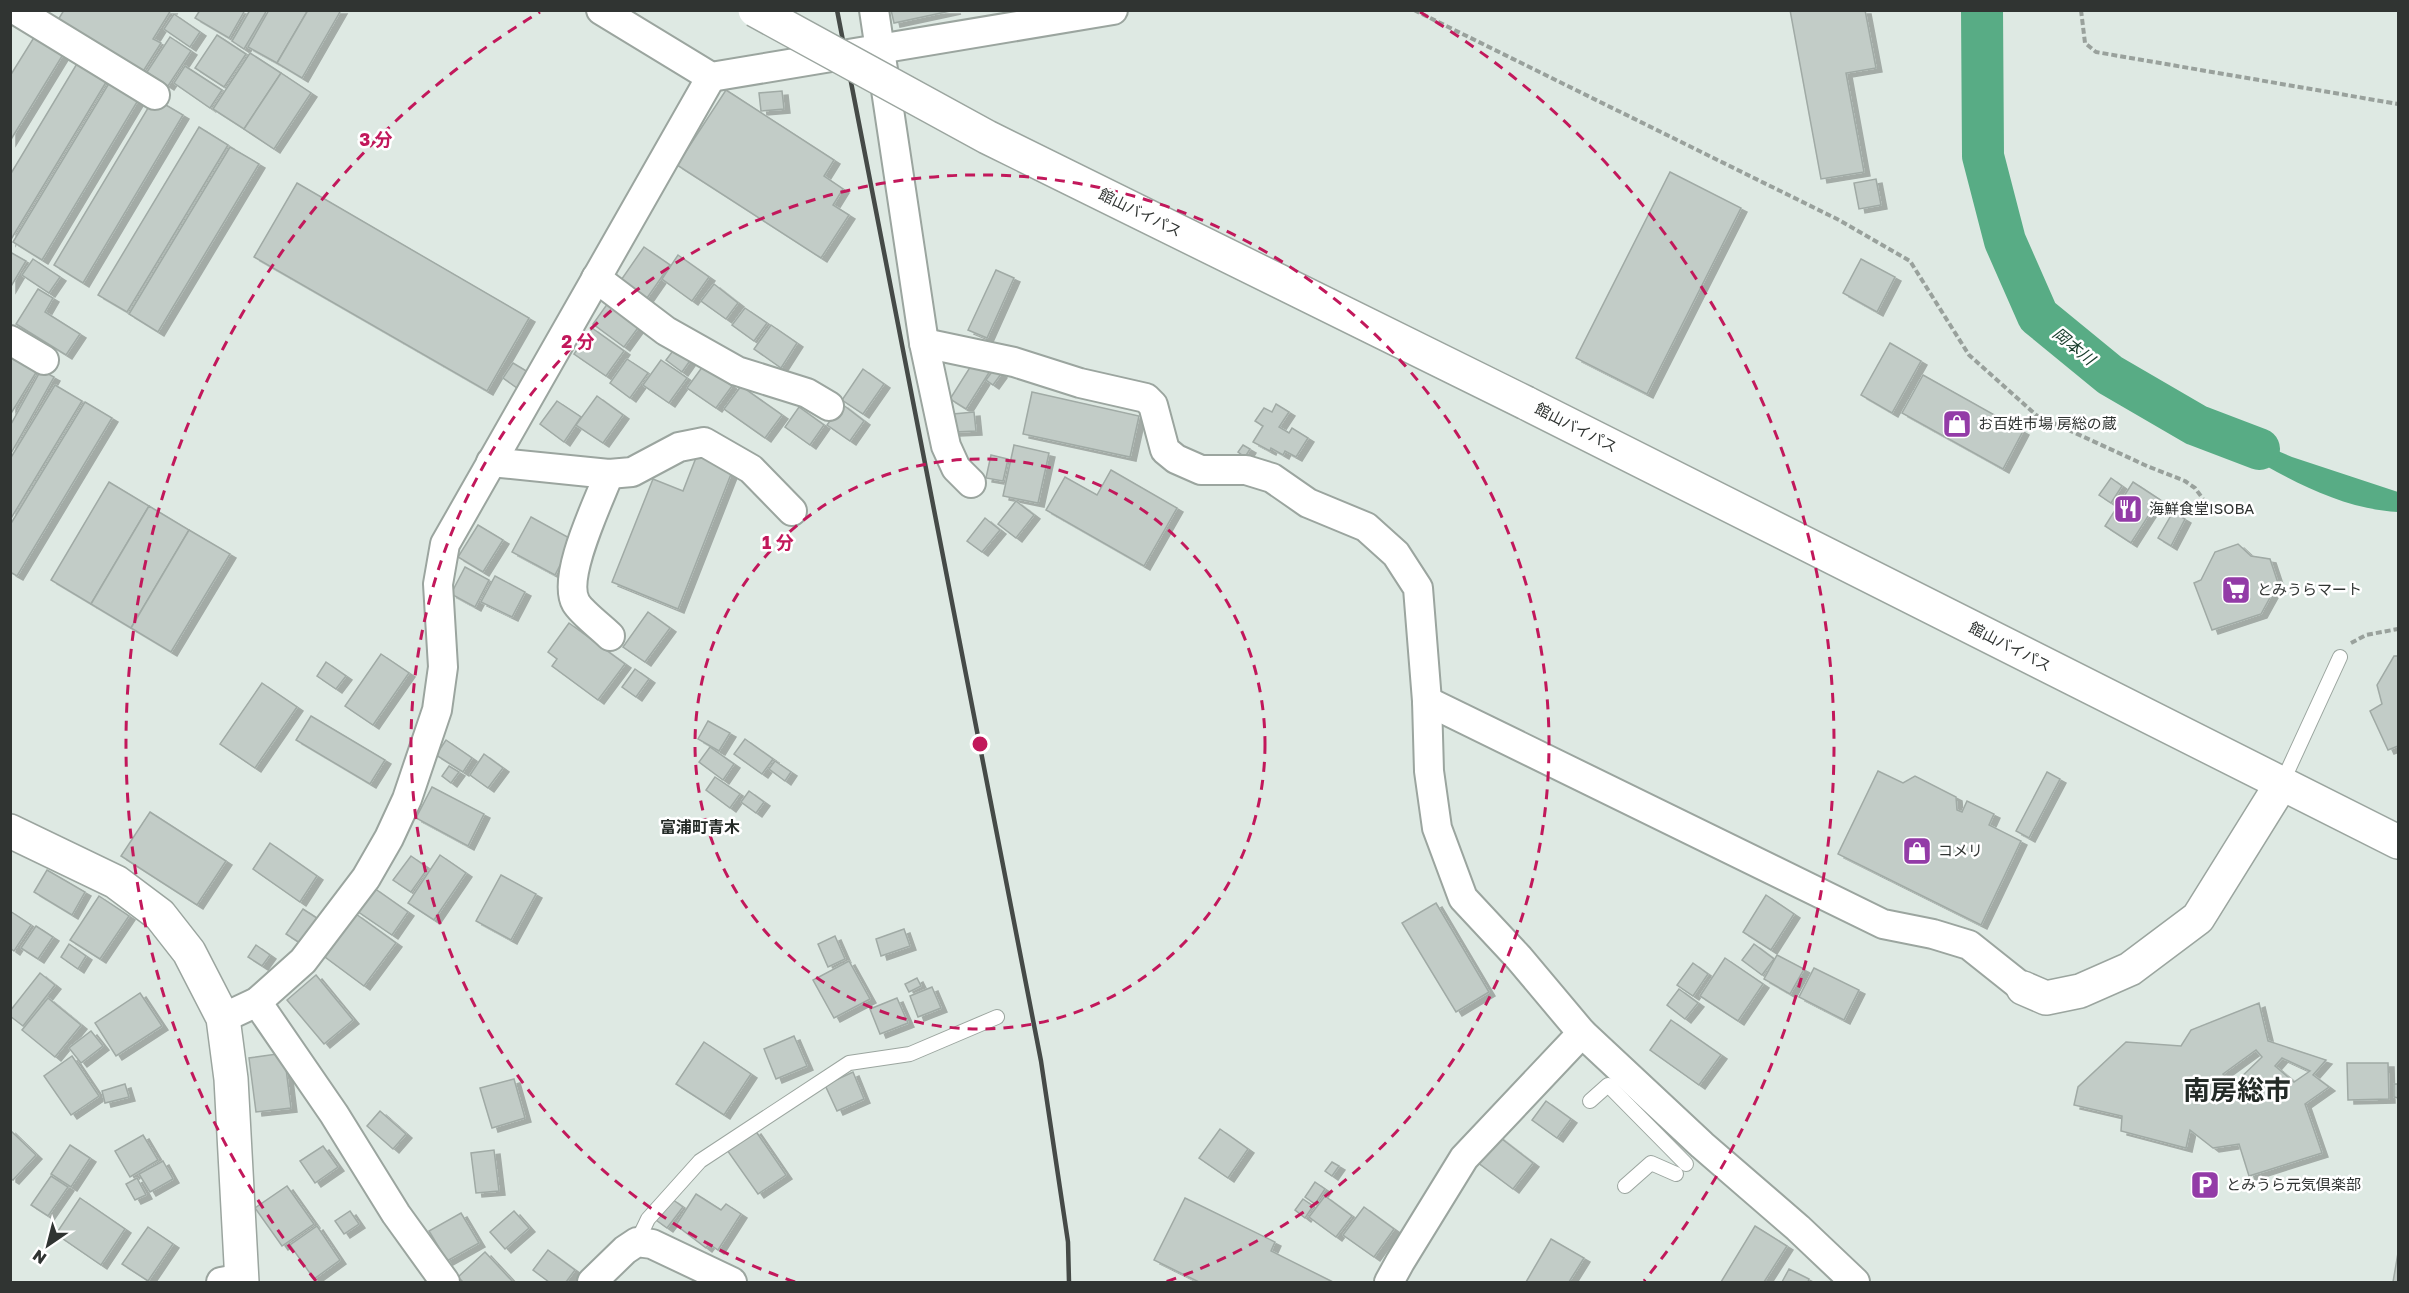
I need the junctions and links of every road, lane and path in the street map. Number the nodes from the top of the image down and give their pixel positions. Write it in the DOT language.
graph roads {
  1 [pos="601,10"];
  2 [pos="755,10"];
  3 [pos="874,10"];
  4 [pos="1113,10"];
  5 [pos="1414,10"];
  6 [pos="2081,10"];
  7 [pos="16,11"];
  8 [pos="10,21"];
  9 [pos="882,49"];
  10 [pos="711,77"];
  11 [pos="155,95"];
  12 [pos="2398,104"];
  13 [pos="596,278"];
  14 [pos="10,340"];
  15 [pos="924,343"];
  16 [pos="44,360"];
  17 [pos="829,406"];
  18 [pos="491,462"];
  19 [pos="609,474"];
  20 [pos="971,483"];
  21 [pos="2203,499"];
  22 [pos="792,511"];
  23 [pos="2398,628"];
  24 [pos="610,636"];
  25 [pos="2342,652"];
  26 [pos="1427,701"];
  27 [pos="2282,783"];
  28 [pos="10,831"];
  29 [pos="2398,842"];
  30 [pos="2023,988"];
  31 [pos="257,1002"];
  32 [pos="997,1017"];
  33 [pos="223,1018"];
  34 [pos="1582,1033"];
  35 [pos="1590,1101"];
  36 [pos="1625,1186"];
  37 [pos="637,1242"];
  38 [pos="235,1281"];
  39 [pos="445,1282"];
  40 [pos="592,1282"];
  41 [pos="732,1282"];
  42 [pos="1389,1282"];
  43 [pos="1855,1282"];
  1 -- 10 [label="street"];
  2 -- 27 [label="main road, 館山バイパス, bridge"];
  3 -- 9 [label="street"];
  4 -- 9 [label="street"];
  5 -- 21 [label="path"];
  6 -- 12 [label="path"];
  7 -- 8 [label="street"];
  7 -- 11 [label="street"];
  9 -- 10 [label="street"];
  9 -- 15 [label="street"];
  10 -- 13 [label="street"];
  13 -- 17 [label="street"];
  13 -- 18 [label="street"];
  14 -- 16 [label="street"];
  15 -- 20 [label="street"];
  15 -- 26 [label="street"];
  18 -- 19 [label="street"];
  18 -- 31 [label="street"];
  19 -- 22 [label="street"];
  19 -- 24 [label="street"];
  23 -- 25 [label="path"];
  25 -- 27 [label="lane"];
  26 -- 30 [label="street"];
  26 -- 34 [label="street"];
  27 -- 29 [label="main road, 館山バイパス"];
  27 -- 30 [label="main road"];
  28 -- 33 [label="main road"];
  31 -- 33 [label="street"];
  31 -- 39 [label="street"];
  32 -- 37 [label="lane"];
  33 -- 38 [label="main road"];
  34 -- 42 [label="street"];
  34 -- 43 [label="street"];
  35 -- 36 [label="lane"];
  37 -- 40 [label="street"];
  37 -- 41 [label="street"];
}
